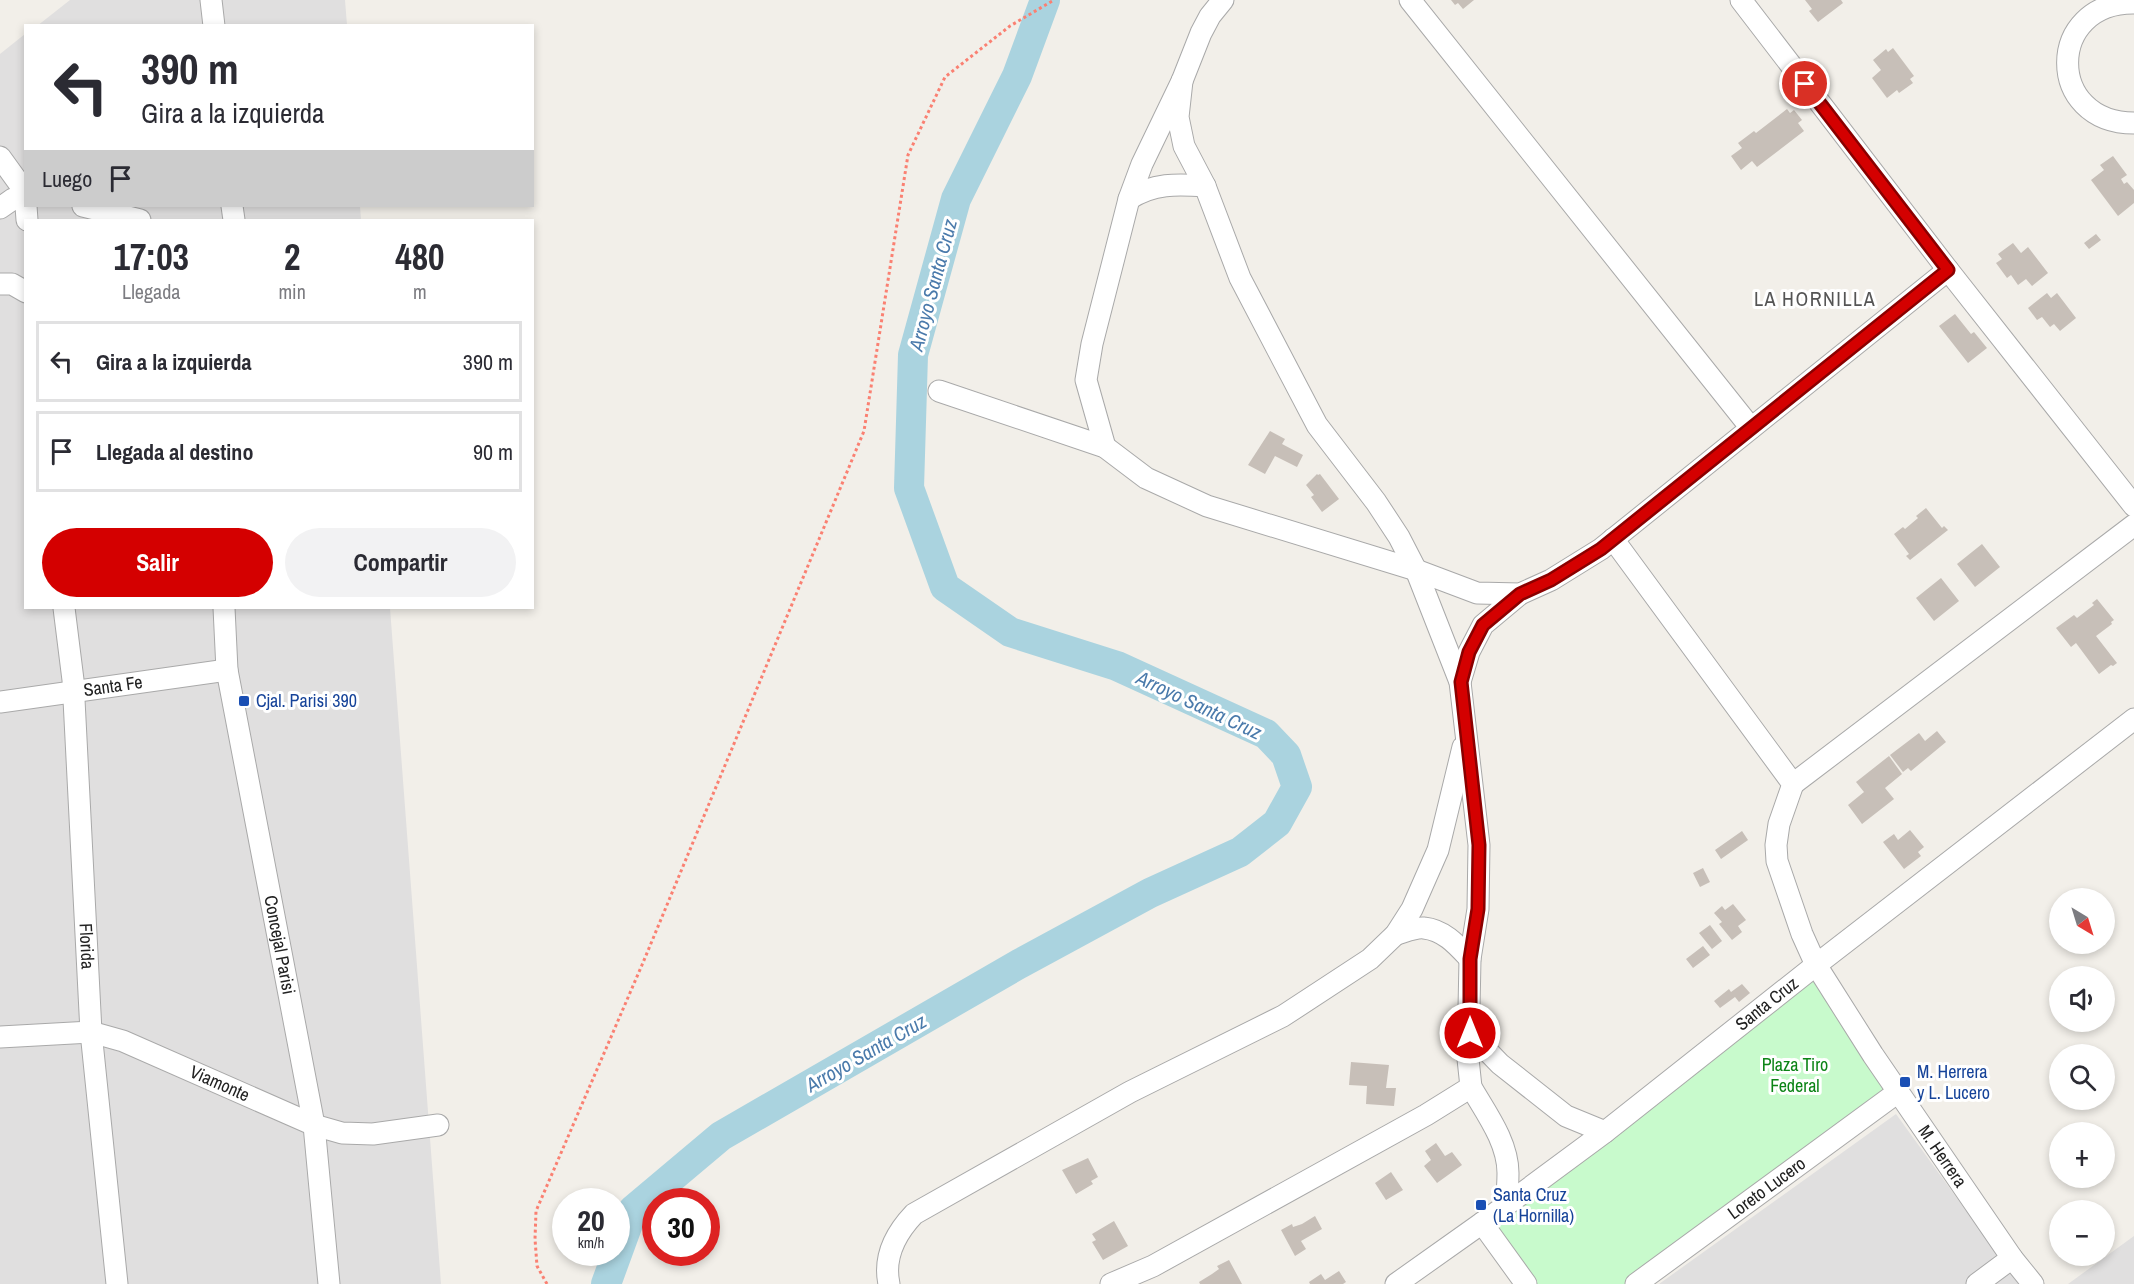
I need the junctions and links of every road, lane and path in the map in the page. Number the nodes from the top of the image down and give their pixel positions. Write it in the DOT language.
graph roads {
  1 [pos="211,0"];
  2 [pos="1054,0"];
  3 [pos="1223,0"];
  4 [pos="1410,0"];
  5 [pos="1741,0"];
  6 [pos="2124,2"];
  7 [pos="214,24"];
  8 [pos="1182,81"];
  9 [pos="2134,123"];
  10 [pos="0,157"];
  11 [pos="1205,186"];
  12 [pos="24,191"];
  13 [pos="24,195"];
  14 [pos="1129,199"];
  15 [pos="87,207"];
  16 [pos="0,208"];
  17 [pos="136,219"];
  18 [pos="1948,270"];
  19 [pos="0,284"];
  20 [pos="24,291"];
  21 [pos="939,391"];
  22 [pos="1751,428"];
  23 [pos="1105,447"];
  24 [pos="2134,506"];
  25 [pos="2134,525"];
  26 [pos="1613,539"];
  27 [pos="1416,570"];
  28 [pos="1520,594"];
  29 [pos="64,609"];
  30 [pos="224,609"];
  31 [pos="227,670"];
  32 [pos="1461,682"];
  33 [pos="73,692"];
  34 [pos="0,702"];
  35 [pos="2134,719"];
  36 [pos="1467,732"];
  37 [pos="1793,784"];
  38 [pos="1396,934"];
  39 [pos="1470,959"];
  40 [pos="1816,965"];
  41 [pos="91,1032"];
  42 [pos="1470,1033"];
  43 [pos="0,1037"];
  44 [pos="1472,1087"];
  45 [pos="1898,1092"];
  46 [pos="314,1125"];
  47 [pos="438,1125"];
  48 [pos="1605,1132"];
  49 [pos="1506,1205"];
  50 [pos="1482,1223"];
  51 [pos="2012,1258"];
  52 [pos="117,1284"];
  53 [pos="329,1284"];
  54 [pos="547,1284"];
  55 [pos="889,1284"];
  56 [pos="1111,1284"];
  57 [pos="1396,1284"];
  58 [pos="1526,1284"];
  59 [pos="1636,1284"];
  60 [pos="1977,1284"];
  61 [pos="2033,1284"];
  1 -- 7 [label="street"];
  2 -- 54 [label="path"];
  3 -- 8 [label="street"];
  4 -- 22 [label="street"];
  5 -- 18 [label="street"];
  6 -- 9 [label="street"];
  8 -- 11 [label="street"];
  8 -- 14 [label="street"];
  10 -- 12 [label="street"];
  11 -- 14 [label="street"];
  11 -- 27 [label="street"];
  13 -- 16 [label="street"];
  14 -- 23 [label="street"];
  15 -- 17 [label="street"];
  18 -- 22 [label="street"];
  18 -- 24 [label="street"];
  19 -- 20 [label="street"];
  21 -- 23 [label="street"];
  22 -- 26 [label="street"];
  23 -- 27 [label="street"];
  25 -- 37 [label="street"];
  26 -- 28 [label="street"];
  26 -- 37 [label="street"];
  27 -- 28 [label="street"];
  27 -- 32 [label="street"];
  28 -- 32 [label="street"];
  29 -- 33 [label="street, Florida"];
  30 -- 31 [label="street, Concejal Parisi"];
  31 -- 33 [label="street, Santa Fe"];
  31 -- 46 [label="street, Concejal Parisi"];
  32 -- 36 [label="street"];
  33 -- 34 [label="street, Santa Fe"];
  33 -- 41 [label="street, Florida"];
  35 -- 40 [label="street, Santa Cruz"];
  36 -- 38 [label="street"];
  36 -- 39 [label="street"];
  37 -- 40 [label="street, M. Herrera"];
  38 -- 39 [label="street"];
  38 -- 55 [label="street"];
  39 -- 42 [label="street"];
  40 -- 45 [label="street, M. Herrera"];
  40 -- 48 [label="street, Santa Cruz"];
  41 -- 43 [label="street, Viamonte"];
  41 -- 46 [label="street, Viamonte"];
  41 -- 52 [label="street, Florida"];
  42 -- 44 [label="street"];
  42 -- 48 [label="street"];
  44 -- 49 [label="street"];
  44 -- 56 [label="street"];
  45 -- 51 [label="street, M. Herrera"];
  45 -- 59 [label="street, Loreto Lucero"];
  46 -- 47 [label="street, Viamonte"];
  46 -- 53 [label="street, Concejal Parisi"];
  48 -- 49 [label="street, Santa Cruz"];
  49 -- 50 [label="street, Santa Cruz"];
  50 -- 57 [label="street, Santa Cruz"];
  50 -- 58 [label="street"];
  51 -- 60 [label="street"];
  51 -- 61 [label="street, M. Herrera"];
}
